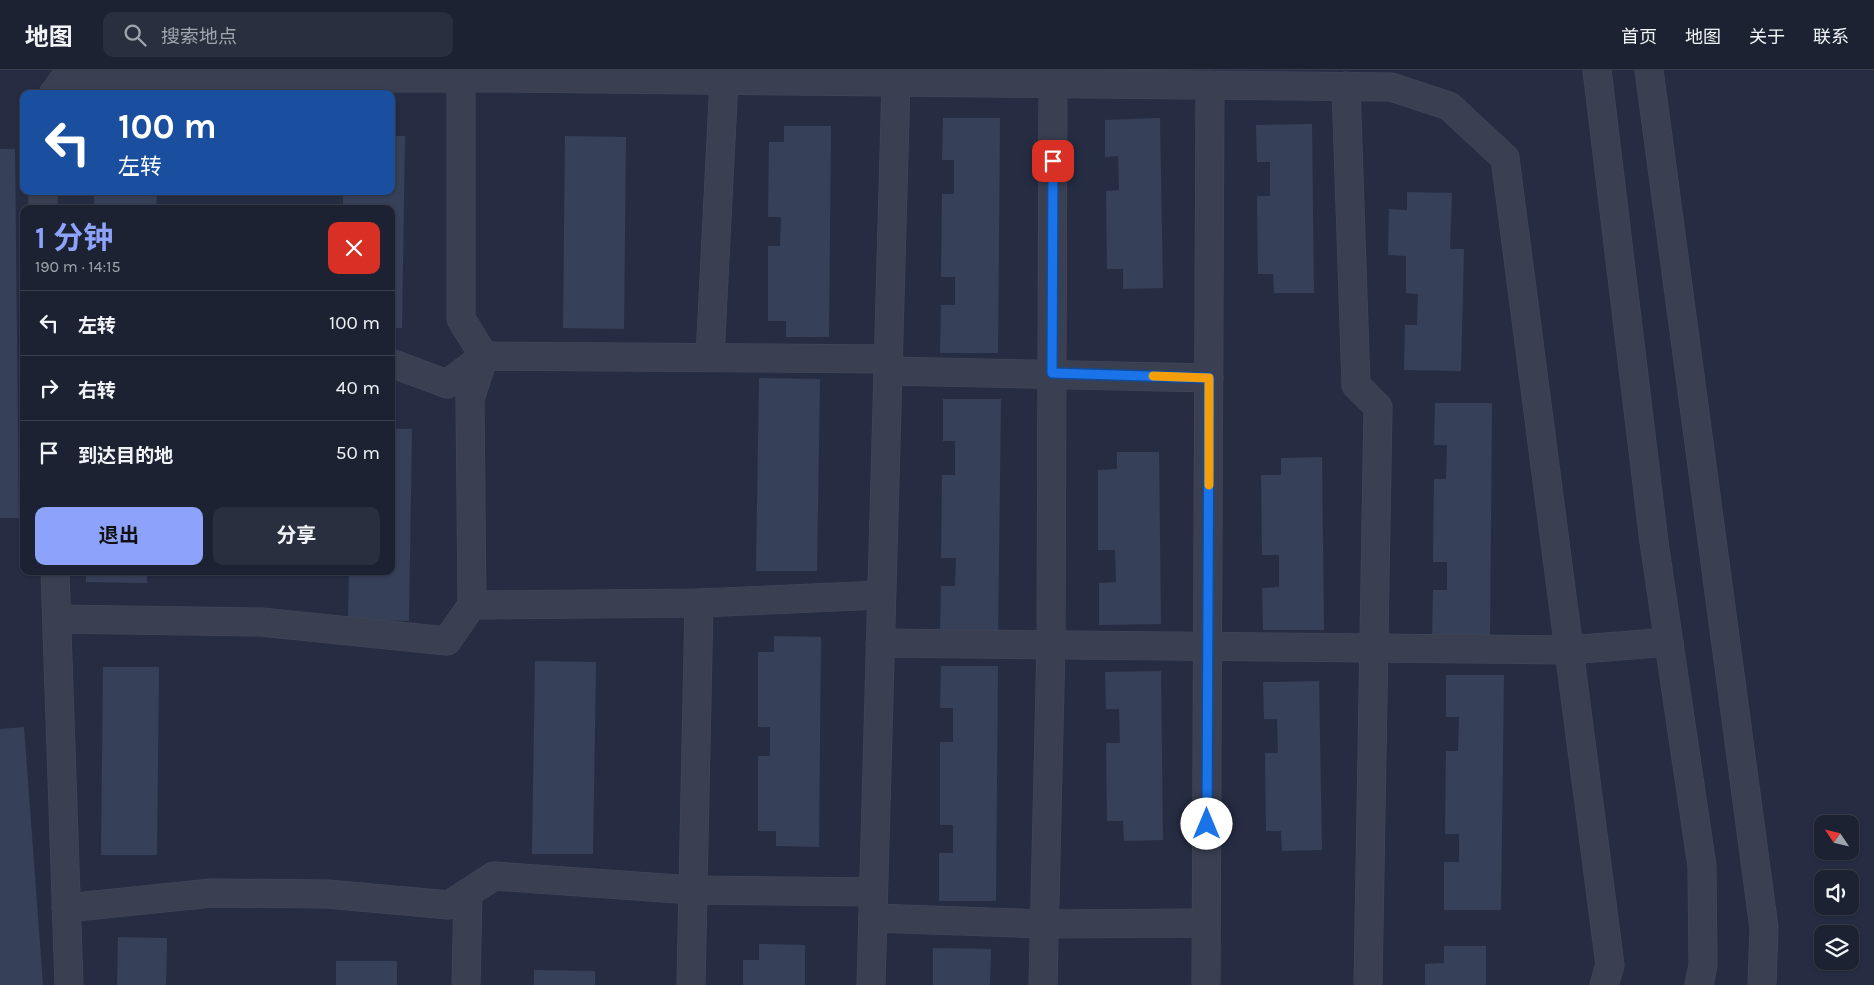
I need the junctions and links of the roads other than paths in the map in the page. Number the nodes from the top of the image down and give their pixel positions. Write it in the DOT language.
graph roads {
  1 [pos="1597,70"];
  2 [pos="1649,70"];
  3 [pos="501,74"];
  4 [pos="461,78"];
  5 [pos="724,80"];
  6 [pos="896,82"];
  7 [pos="1054,84"];
  8 [pos="1210,85"];
  9 [pos="1346,86"];
  10 [pos="56,90"];
  11 [pos="484,356"];
  12 [pos="710,358"];
  13 [pos="395,364"];
  14 [pos="888,365"];
  15 [pos="1052,373"];
  16 [pos="1209,378"];
  17 [pos="55,575"];
  18 [pos="881,595"];
  19 [pos="699,603"];
  20 [pos="472,605"];
  21 [pos="57,619"];
  22 [pos="1669,642"];
  23 [pos="880,643"];
  24 [pos="1051,644"];
  25 [pos="1208,646"];
  26 [pos="1373,648"];
  27 [pos="1569,650"];
  28 [pos="693,890"];
  29 [pos="468,893"];
  30 [pos="873,905"];
  31 [pos="66,908"];
  32 [pos="1206,923"];
  33 [pos="1044,924"];
  34 [pos="68,985"];
  35 [pos="466,985"];
  36 [pos="691,985"];
  37 [pos="871,985"];
  38 [pos="1043,985"];
  39 [pos="1206,985"];
  40 [pos="1368,985"];
  41 [pos="1604,985"];
  42 [pos="1699,985"];
  43 [pos="1762,985"];
  1 -- 22 [label="street"];
  2 -- 43 [label="street"];
  3 -- 4 [label="street"];
  3 -- 5 [label="street"];
  4 -- 10 [label="street"];
  4 -- 11 [label="street"];
  5 -- 6 [label="street"];
  5 -- 12 [label="street"];
  6 -- 7 [label="street"];
  6 -- 14 [label="street"];
  7 -- 8 [label="street"];
  7 -- 15 [label="street"];
  8 -- 9 [label="street"];
  8 -- 16 [label="street"];
  9 -- 26 [label="street"];
  9 -- 27 [label="street"];
  11 -- 12 [label="street"];
  11 -- 13 [label="street"];
  11 -- 20 [label="street"];
  12 -- 14 [label="street"];
  14 -- 15 [label="street"];
  14 -- 18 [label="street"];
  15 -- 16 [label="street"];
  15 -- 24 [label="street"];
  16 -- 25 [label="street"];
  17 -- 21 [label="street"];
  18 -- 19 [label="street"];
  18 -- 23 [label="street"];
  19 -- 20 [label="street"];
  19 -- 28 [label="street"];
  20 -- 21 [label="street"];
  21 -- 31 [label="street"];
  22 -- 27 [label="street"];
  22 -- 42 [label="street"];
  23 -- 24 [label="street"];
  23 -- 30 [label="street"];
  24 -- 25 [label="street"];
  24 -- 33 [label="street"];
  25 -- 26 [label="street"];
  25 -- 32 [label="street"];
  26 -- 27 [label="street"];
  26 -- 40 [label="street"];
  27 -- 41 [label="street"];
  28 -- 29 [label="street"];
  28 -- 30 [label="street"];
  28 -- 36 [label="street"];
  29 -- 31 [label="street"];
  29 -- 35 [label="street"];
  30 -- 33 [label="street"];
  30 -- 37 [label="street"];
  31 -- 34 [label="street"];
  32 -- 33 [label="street"];
  32 -- 39 [label="street"];
  33 -- 38 [label="street"];
}
